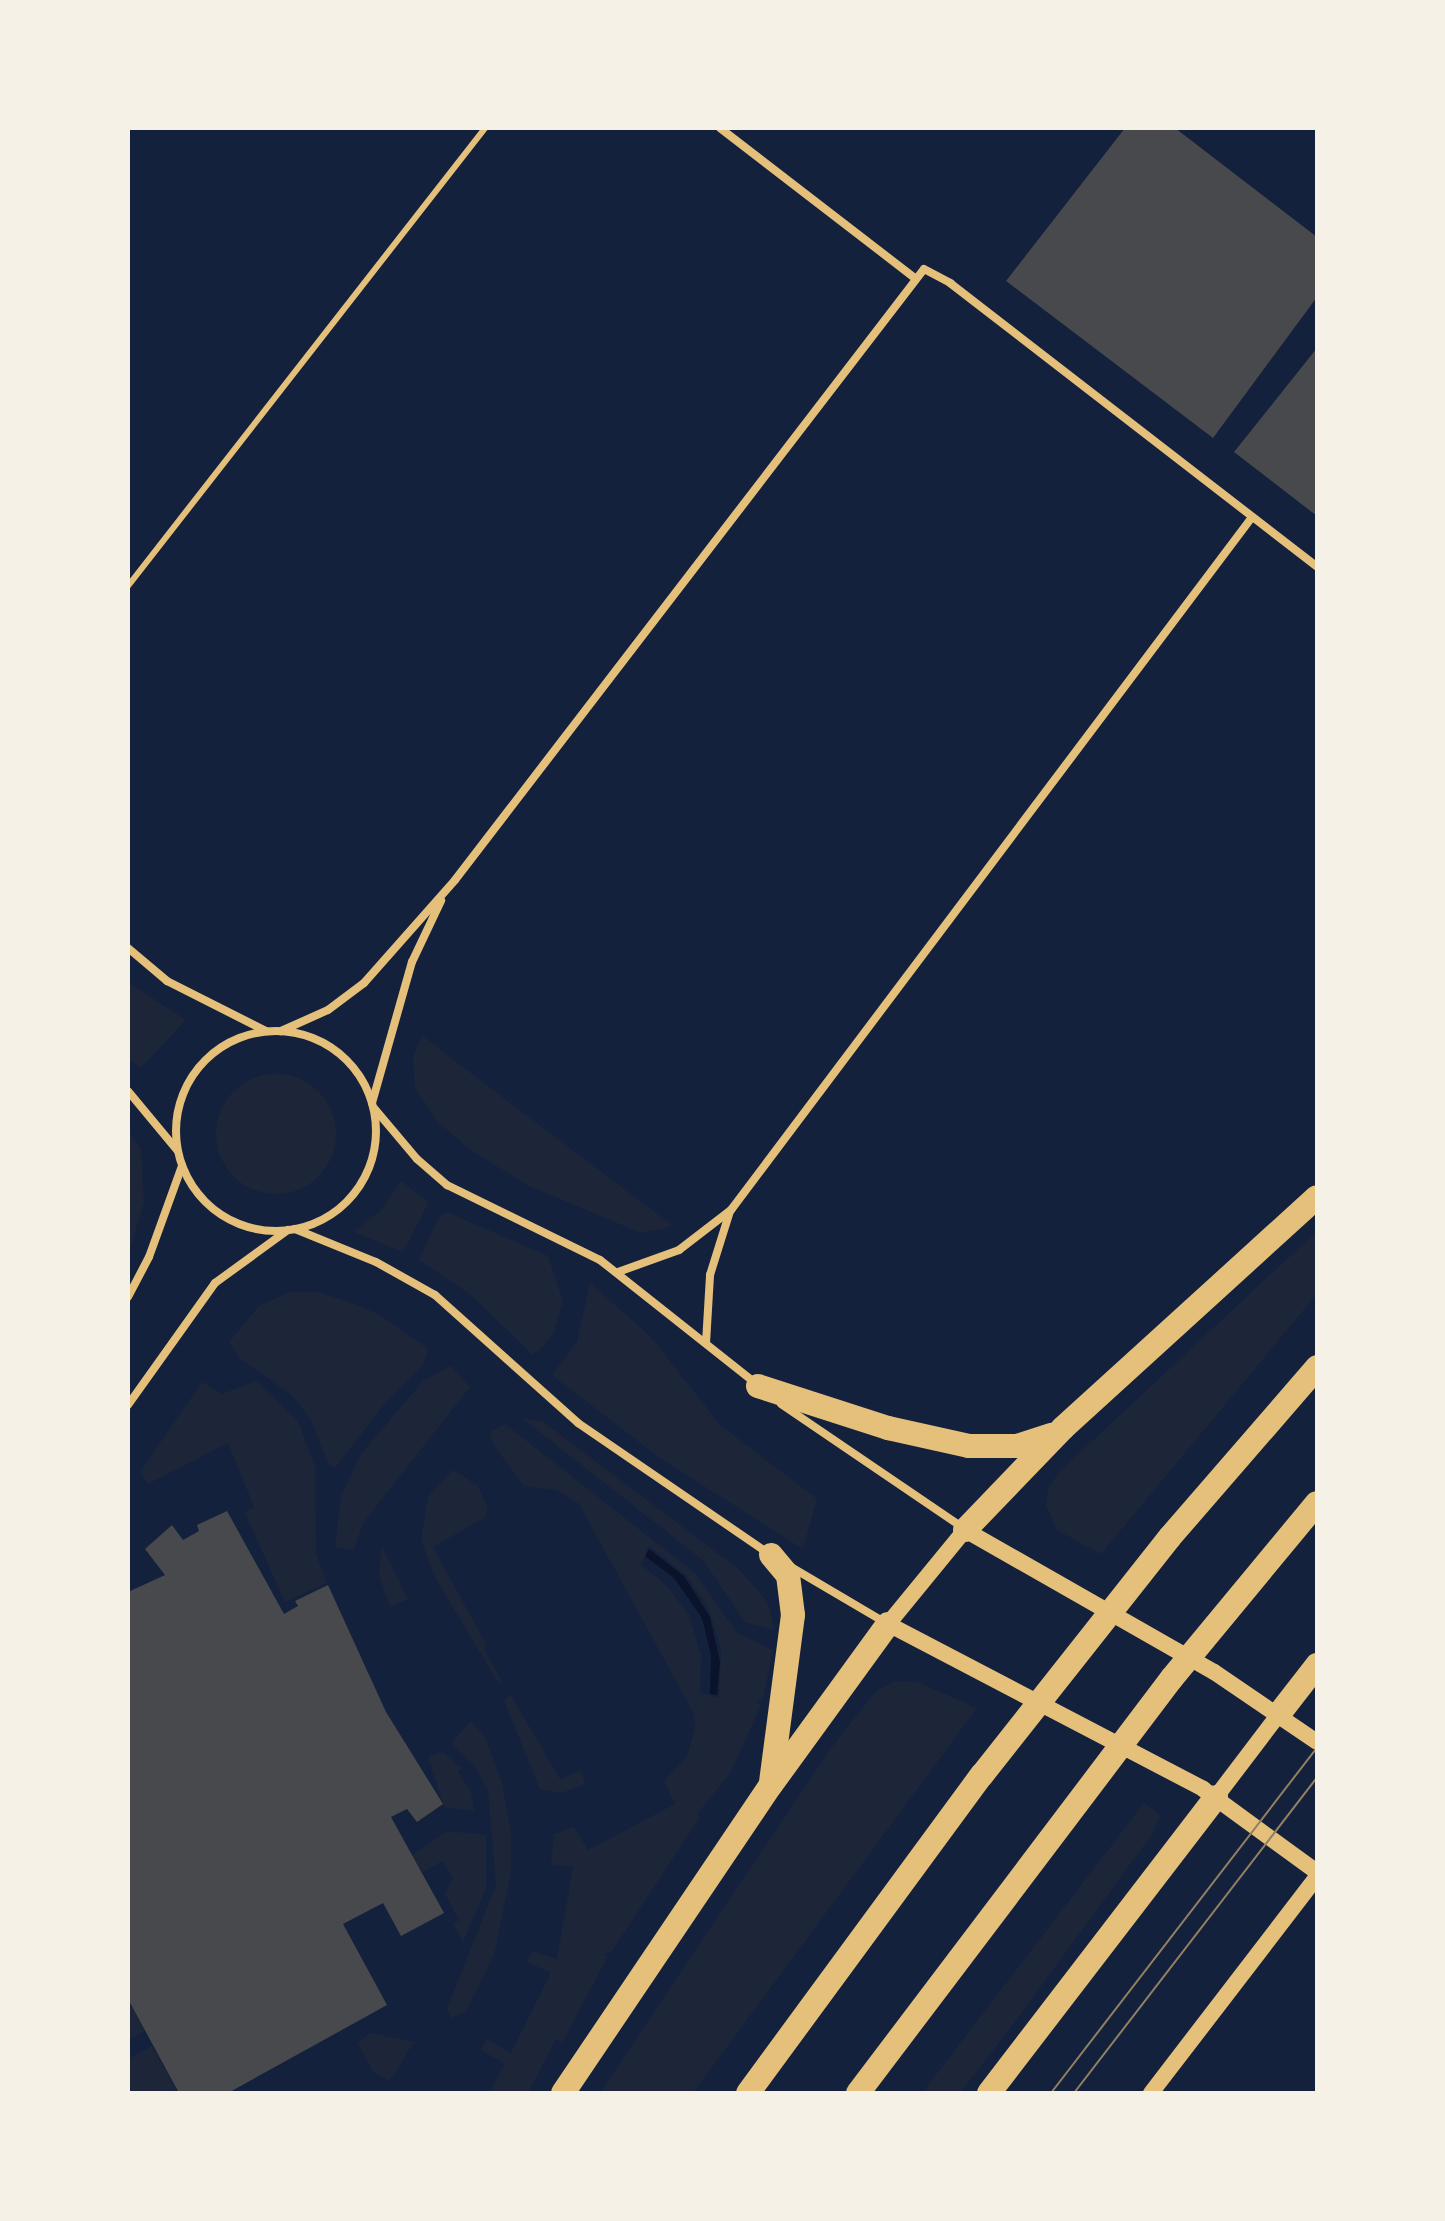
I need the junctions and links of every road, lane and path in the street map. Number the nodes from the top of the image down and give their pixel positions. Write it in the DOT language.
graph roads {
  1 [pos="485,128"];
  2 [pos="720,128"];
  3 [pos="916,279"];
  4 [pos="1252,517"];
  5 [pos="1317,567"];
  6 [pos="128,586"];
  7 [pos="455,880"];
  8 [pos="128,948"];
  9 [pos="266,1031"];
  10 [pos="281,1031"];
  11 [pos="128,1091"];
  12 [pos="373,1105"];
  13 [pos="178,1151"];
  14 [pos="182,1166"];
  15 [pos="1317,1197"];
  16 [pos="731,1210"];
  17 [pos="292,1230"];
  18 [pos="618,1272"];
  19 [pos="128,1297"];
  20 [pos="706,1343"];
  21 [pos="1317,1367"];
  22 [pos="758,1386"];
  23 [pos="128,1405"];
  24 [pos="1063,1428"];
  25 [pos="1317,1503"];
  26 [pos="965,1530"];
  27 [pos="771,1555"];
  28 [pos="888,1624"];
  29 [pos="1317,1665"];
  30 [pos="1279,1714"];
  31 [pos="1317,1742"];
  32 [pos="771,1785"];
  33 [pos="1216,1797"];
  34 [pos="1317,1875"];
  35 [pos="563,2093"];
  36 [pos="748,2093"];
  37 [pos="858,2093"];
  38 [pos="989,2093"];
  39 [pos="1151,2093"];
  1 -- 6 [label="lane"];
  2 -- 3 [label="street"];
  3 -- 4 [label="street"];
  3 -- 7 [label="street"];
  4 -- 5 [label="street"];
  4 -- 16 [label="street"];
  7 -- 10 [label="street"];
  7 -- 12 [label="street"];
  8 -- 9 [label="street"];
  9 -- 10 [label="street"];
  9 -- 13 [label="street"];
  10 -- 12 [label="street"];
  11 -- 13 [label="street"];
  12 -- 17 [label="street"];
  12 -- 18 [label="street"];
  13 -- 14 [label="street"];
  14 -- 17 [label="street"];
  14 -- 19 [label="street"];
  15 -- 24 [label="highway"];
  16 -- 18 [label="street"];
  16 -- 20 [label="street"];
  17 -- 23 [label="street"];
  17 -- 27 [label="street"];
  18 -- 20 [label="street"];
  20 -- 22 [label="street"];
  21 -- 36 [label="highway"];
  22 -- 24 [label="highway"];
  22 -- 26 [label="street"];
  24 -- 26 [label="highway"];
  25 -- 37 [label="highway"];
  26 -- 28 [label="main road"];
  26 -- 30 [label="main road"];
  27 -- 28 [label="street"];
  27 -- 32 [label="highway"];
  28 -- 32 [label="highway"];
  28 -- 33 [label="main road"];
  29 -- 30 [label="highway"];
  30 -- 31 [label="main road"];
  30 -- 33 [label="main road"];
  32 -- 35 [label="highway"];
  33 -- 34 [label="main road"];
  33 -- 38 [label="highway"];
  34 -- 39 [label="main road"];
}
